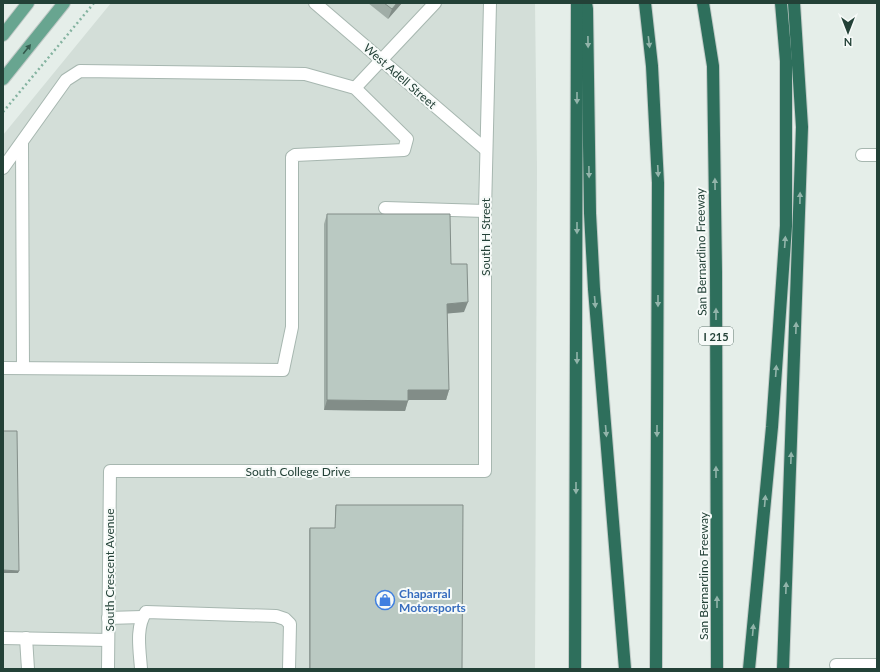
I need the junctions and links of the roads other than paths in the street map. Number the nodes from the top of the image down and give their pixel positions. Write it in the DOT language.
graph roads {
  1 [pos="28,3"];
  2 [pos="64,3"];
  3 [pos="315,3"];
  4 [pos="435,3"];
  5 [pos="490,3"];
  6 [pos="577,3"];
  7 [pos="586,3"];
  8 [pos="645,3"];
  9 [pos="703,3"];
  10 [pos="781,3"];
  11 [pos="794,3"];
  12 [pos="3,35"];
  13 [pos="381,59"];
  14 [pos="3,79"];
  15 [pos="355,88"];
  16 [pos="22,144"];
  17 [pos="485,148"];
  18 [pos="862,155"];
  19 [pos="877,155"];
  20 [pos="3,168"];
  21 [pos="385,208"];
  22 [pos="485,211"];
  23 [pos="3,368"];
  24 [pos="23,368"];
  25 [pos="110,471"];
  26 [pos="485,471"];
  27 [pos="142,617"];
  28 [pos="108,618"];
  29 [pos="3,638"];
  30 [pos="26,638"];
  31 [pos="108,640"];
  32 [pos="836,665"];
  33 [pos="877,665"];
  34 [pos="28,669"];
  35 [pos="108,669"];
  36 [pos="140,669"];
  37 [pos="289,669"];
  38 [pos="575,669"];
  39 [pos="625,669"];
  40 [pos="656,669"];
  41 [pos="717,669"];
  42 [pos="748,669"];
  43 [pos="783,669"];
  1 -- 12 [label="main road"];
  14 -- 2 [label="main road, one-way"];
  3 -- 13 [label="street, West Adell Street"];
  4 -- 13 [label="street"];
  5 -- 17 [label="street, South H Street"];
  6 -- 38 [label="highway, one-way"];
  7 -- 39 [label="highway, one-way"];
  8 -- 40 [label="highway, one-way"];
  41 -- 9 [label="highway, San Bernardino Freeway / I 215, one-way"];
  42 -- 10 [label="highway, one-way"];
  43 -- 11 [label="highway, one-way"];
  13 -- 15 [label="street"];
  13 -- 17 [label="street, West Adell Street"];
  15 -- 16 [label="street"];
  15 -- 24 [label="street"];
  16 -- 20 [label="street"];
  16 -- 24 [label="street"];
  17 -- 22 [label="street, South H Street"];
  18 -- 19 [label="street"];
  21 -- 22 [label="street"];
  22 -- 26 [label="street, South H Street"];
  23 -- 24 [label="street"];
  25 -- 26 [label="street, South College Drive"];
  25 -- 28 [label="street, South Crescent Avenue"];
  27 -- 28 [label="street"];
  27 -- 36 [label="street"];
  27 -- 37 [label="street"];
  28 -- 31 [label="street, South Crescent Avenue"];
  29 -- 30 [label="street"];
  30 -- 31 [label="street"];
  30 -- 34 [label="street"];
  31 -- 35 [label="street, South Crescent Avenue"];
  32 -- 33 [label="street"];
}
